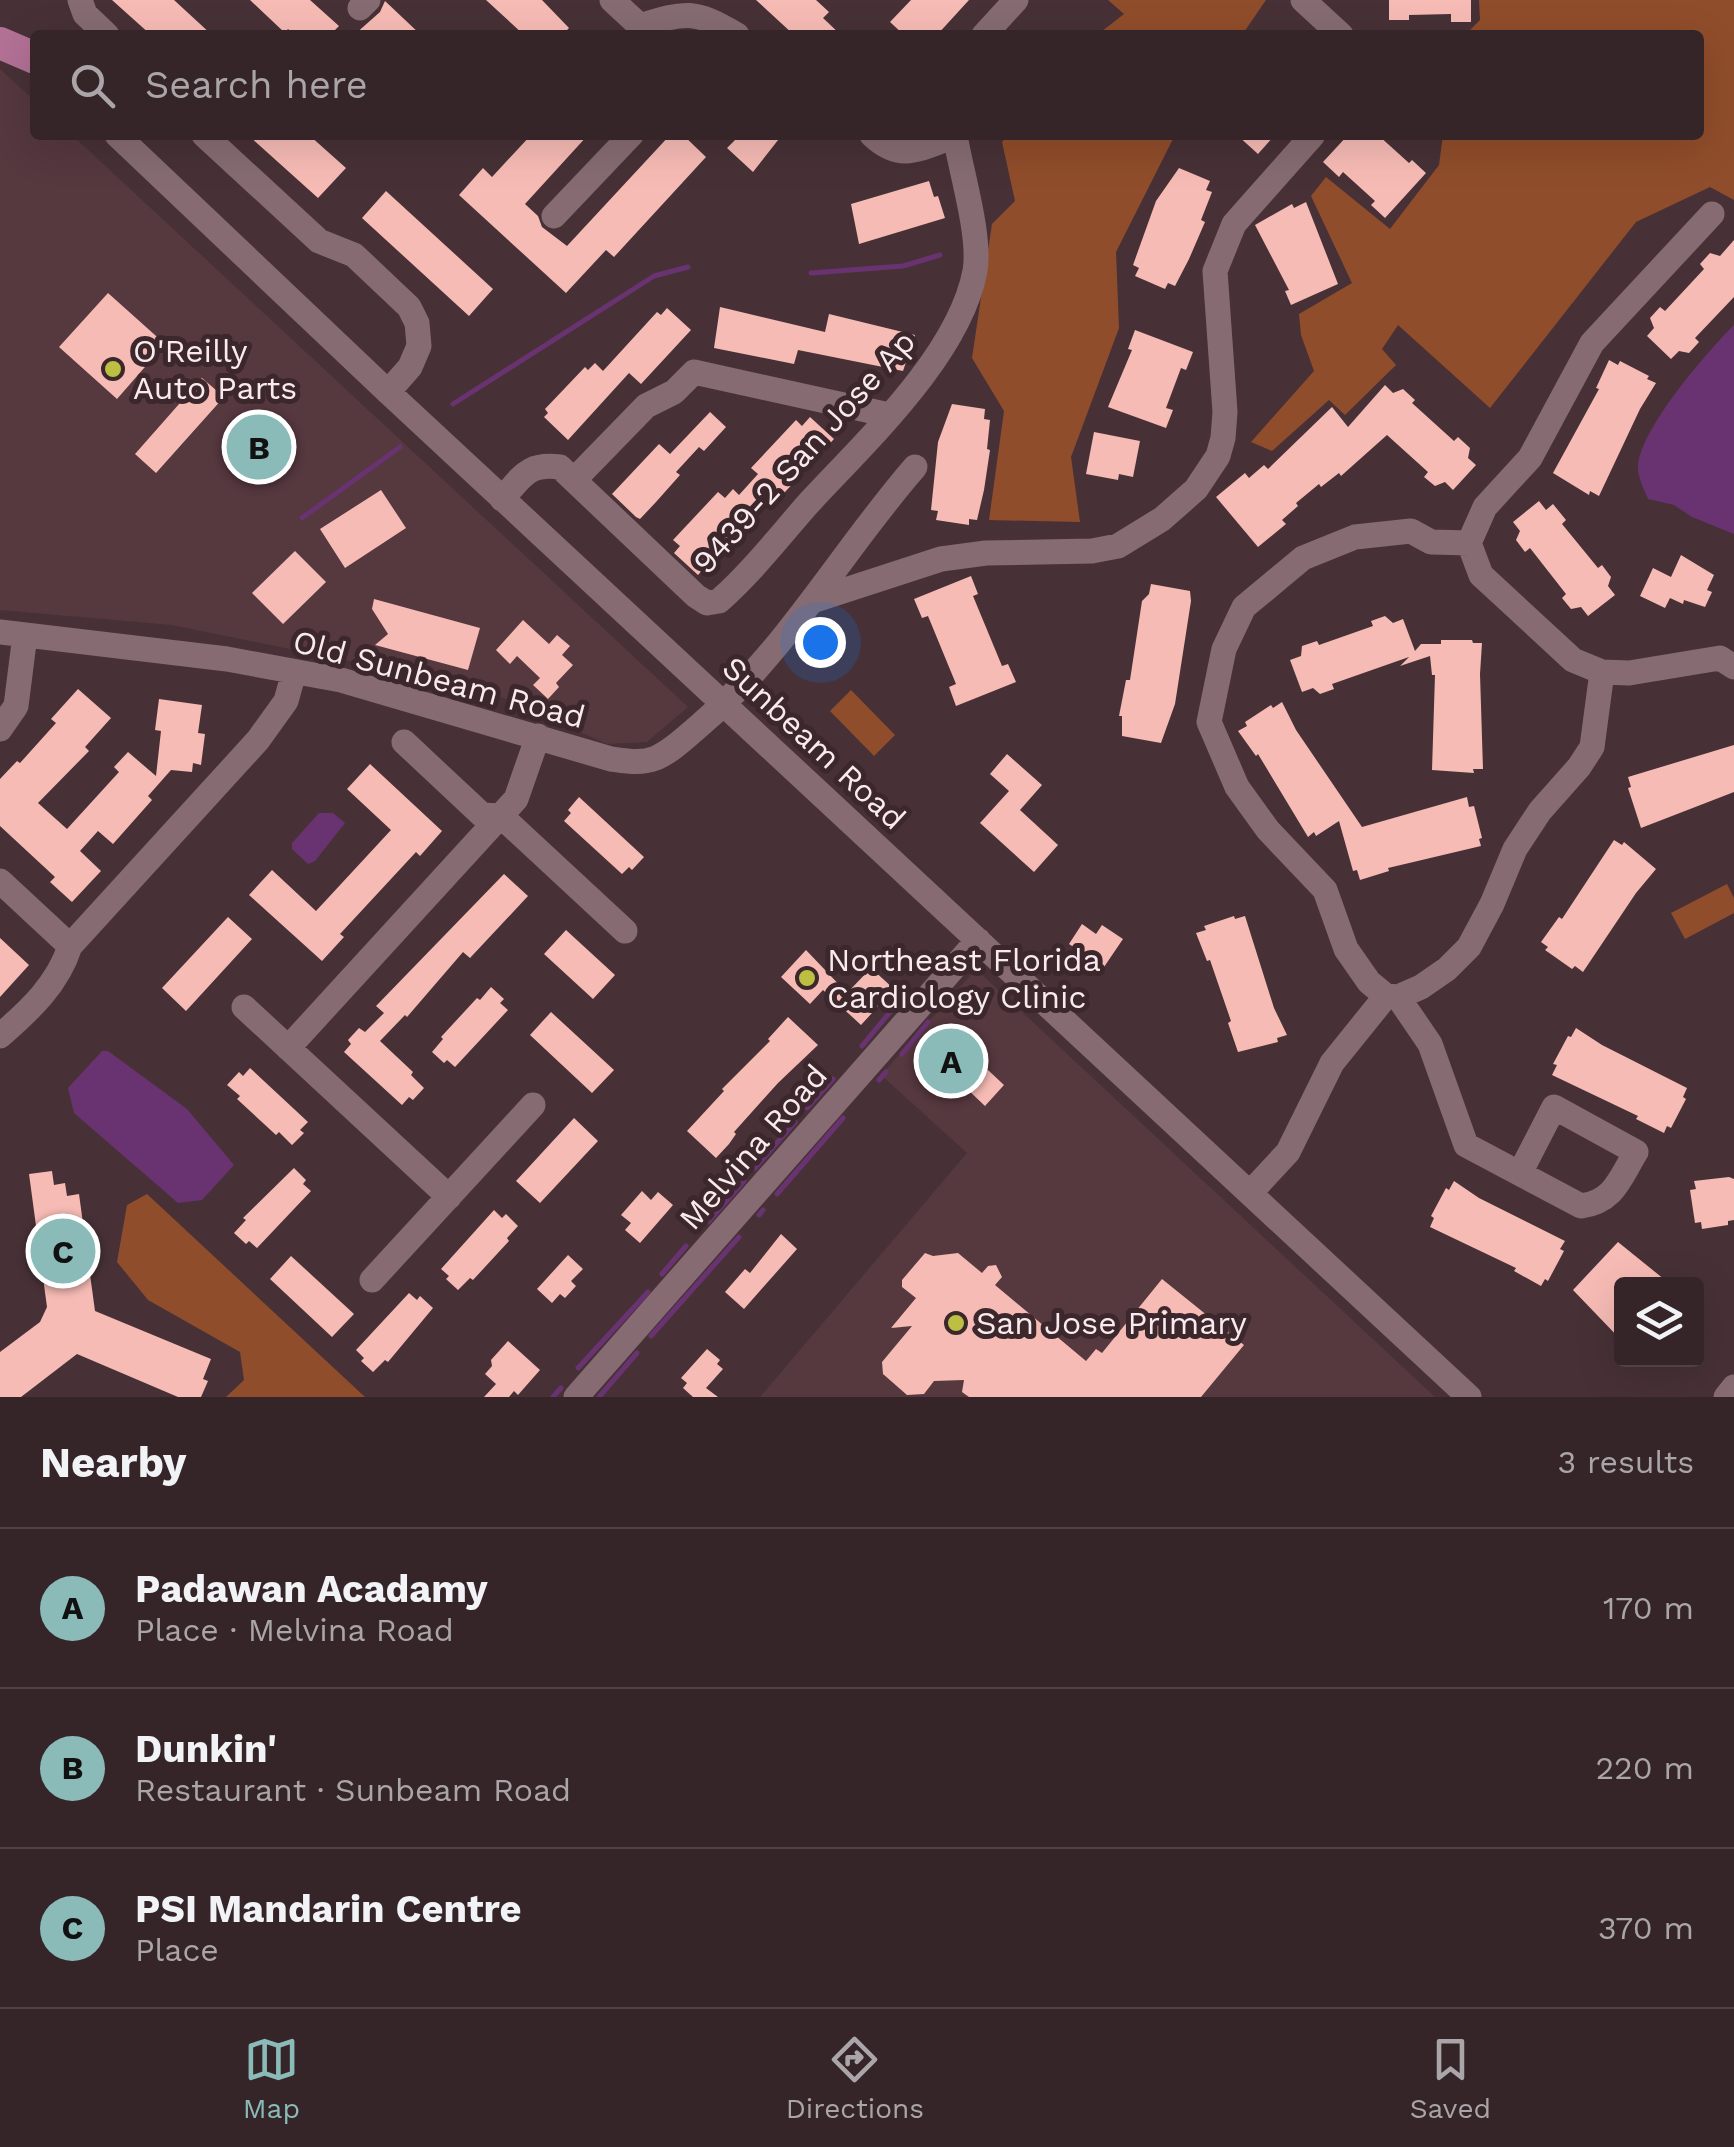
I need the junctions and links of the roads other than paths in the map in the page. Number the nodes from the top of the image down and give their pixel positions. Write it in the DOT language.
graph roads {
  1 [pos="80,0"];
  2 [pos="612,0"];
  3 [pos="1016,0"];
  4 [pos="1303,0"];
  5 [pos="690,6"];
  6 [pos="0,24"];
  7 [pos="102,30"];
  8 [pos="639,30"];
  9 [pos="728,30"];
  10 [pos="989,30"];
  11 [pos="1336,30"];
  12 [pos="0,44"];
  13 [pos="30,52"];
  14 [pos="30,55"];
  15 [pos="122,140"];
  16 [pos="209,140"];
  17 [pos="626,140"];
  18 [pos="878,140"];
  19 [pos="942,140"];
  20 [pos="956,140"];
  21 [pos="1310,140"];
  22 [pos="1712,214"];
  23 [pos="554,216"];
  24 [pos="388,392"];
  25 [pos="889,415"];
  26 [pos="915,467"];
  27 [pos="574,480"];
  28 [pos="502,498"];
  29 [pos="1469,543"];
  30 [pos="815,600"];
  31 [pos="12,633"];
  32 [pos="1734,667"];
  33 [pos="294,672"];
  34 [pos="1602,672"];
  35 [pos="724,705"];
  36 [pos="0,729"];
  37 [pos="538,736"];
  38 [pos="404,742"];
  39 [pos="500,816"];
  40 [pos="0,882"];
  41 [pos="625,931"];
  42 [pos="978,940"];
  43 [pos="70,946"];
  44 [pos="1392,996"];
  45 [pos="244,1007"];
  46 [pos="0,1036"];
  47 [pos="288,1048"];
  48 [pos="532,1105"];
  49 [pos="1520,1173"];
  50 [pos="1258,1184"];
  51 [pos="449,1197"];
  52 [pos="372,1280"];
  53 [pos="1734,1387"];
  54 [pos="576,1397"];
  55 [pos="1469,1397"];
  56 [pos="1726,1397"];
  1 -- 7 [label="street"];
  2 -- 8 [label="street"];
  3 -- 10 [label="street"];
  4 -- 11 [label="street"];
  5 -- 8 [label="street"];
  5 -- 9 [label="street"];
  6 -- 13 [label="street"];
  12 -- 14 [label="main road"];
  15 -- 24 [label="street, Sunbeam Road"];
  16 -- 24 [label="street"];
  17 -- 23 [label="street"];
  18 -- 19 [label="street"];
  20 -- 25 [label="street, 9439-2 San Jose Ap"];
  21 -- 30 [label="street"];
  22 -- 29 [label="street"];
  24 -- 28 [label="street, Sunbeam Road"];
  25 -- 27 [label="street"];
  25 -- 27 [label="street, 9439-2 San Jose Ap"];
  26 -- 30 [label="street, Old Sunbeam Road"];
  27 -- 28 [label="street"];
  28 -- 35 [label="street, Sunbeam Road"];
  29 -- 34 [label="street"];
  29 -- 44 [label="street"];
  30 -- 35 [label="street, Old Sunbeam Road"];
  31 -- 33 [label="street, Old Sunbeam Road"];
  31 -- 36 [label="street"];
  32 -- 34 [label="street"];
  33 -- 37 [label="street, Old Sunbeam Road"];
  33 -- 43 [label="street"];
  34 -- 44 [label="street"];
  35 -- 37 [label="street, Old Sunbeam Road"];
  35 -- 42 [label="street, Sunbeam Road"];
  37 -- 39 [label="street"];
  38 -- 39 [label="street"];
  39 -- 41 [label="street"];
  39 -- 47 [label="street"];
  40 -- 43 [label="street"];
  42 -- 50 [label="street, Sunbeam Road"];
  42 -- 54 [label="street, Melvina Road"];
  43 -- 46 [label="street"];
  44 -- 49 [label="street"];
  44 -- 50 [label="street"];
  45 -- 47 [label="street"];
  47 -- 51 [label="street"];
  48 -- 51 [label="street"];
  49 -- 49 [label="street"];
  50 -- 55 [label="street, Sunbeam Road"];
  51 -- 52 [label="street"];
  53 -- 56 [label="street"];
}
